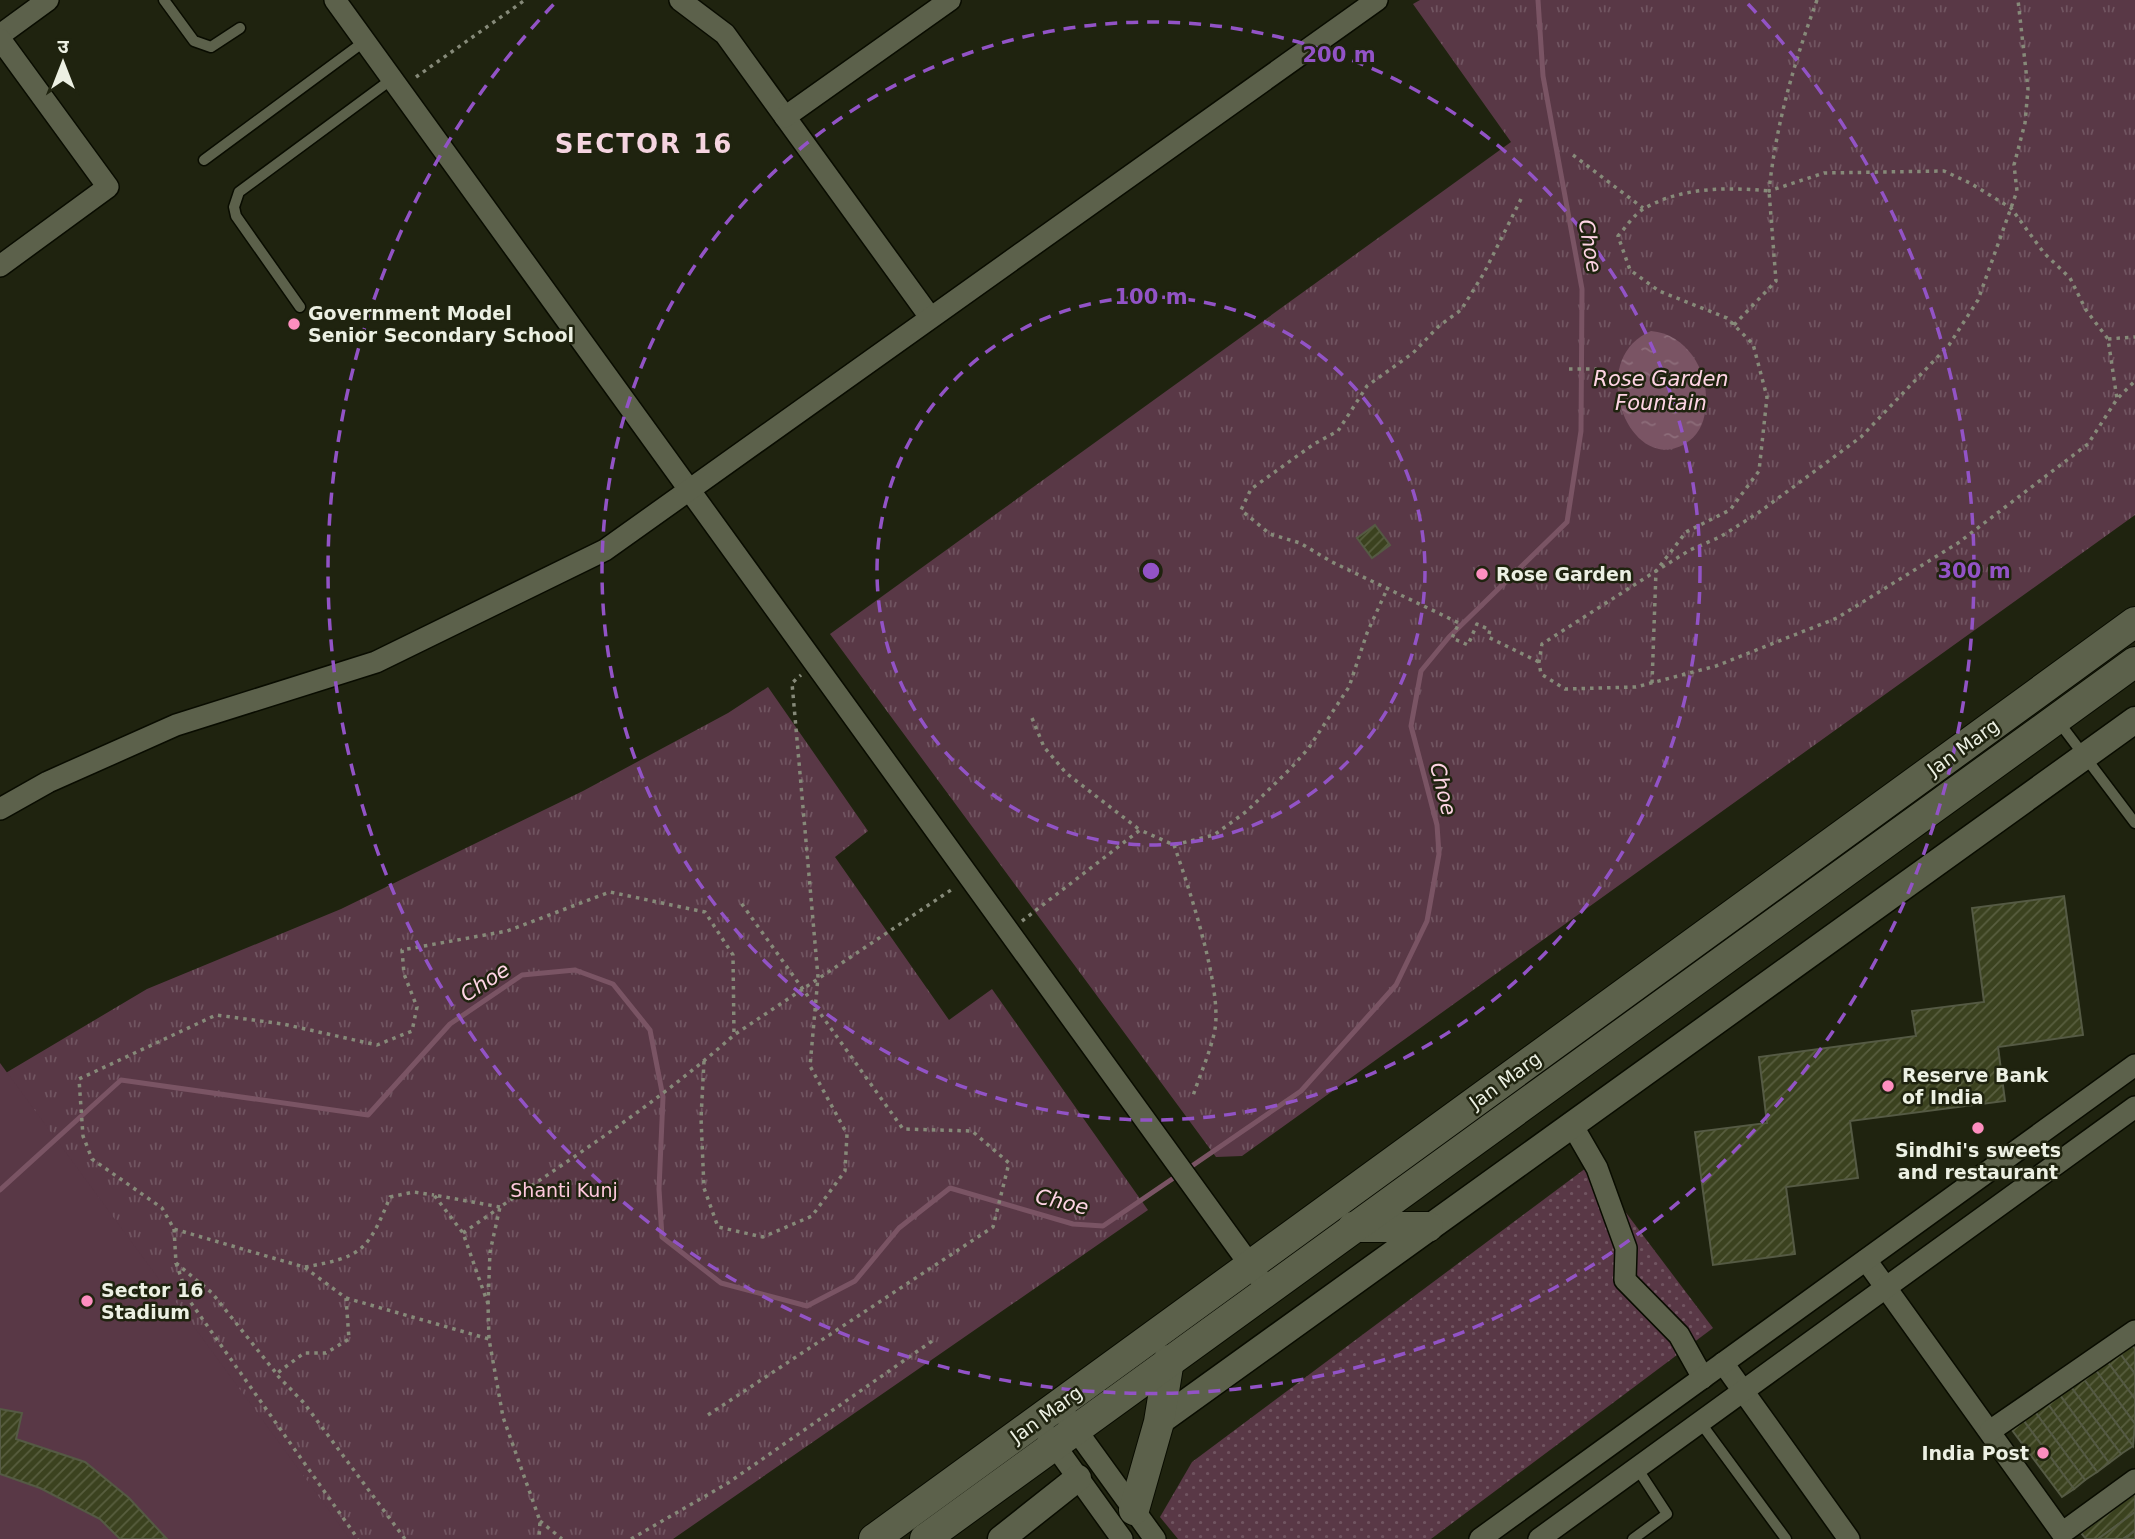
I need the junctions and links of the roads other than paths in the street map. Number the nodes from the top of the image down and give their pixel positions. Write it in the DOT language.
graph roads {
  1 [pos="164,0"];
  2 [pos="335,0"];
  3 [pos="680,0"];
  4 [pos="950,0"];
  5 [pos="1377,0"];
  6 [pos="38,3"];
  7 [pos="240,28"];
  8 [pos="0,37"];
  9 [pos="365,41"];
  10 [pos="396,84"];
  11 [pos="785,117"];
  12 [pos="204,160"];
  13 [pos="0,266"];
  14 [pos="300,307"];
  15 [pos="930,317"];
  16 [pos="689,488"];
  17 [pos="2135,622"];
  18 [pos="2135,662"];
  19 [pos="2047,706"];
  20 [pos="2135,720"];
  21 [pos="2084,756"];
  22 [pos="0,809"];
  23 [pos="2135,823"];
  24 [pos="2135,1065"];
  25 [pos="2135,1107"];
  26 [pos="1571,1124"];
  27 [pos="1353,1227"];
  28 [pos="1428,1227"];
  29 [pos="1866,1260"];
  30 [pos="1259,1277"];
  31 [pos="1886,1288"];
  32 [pos="2135,1331"];
  33 [pos="1169,1360"];
  34 [pos="1723,1363"];
  35 [pos="1703,1378"];
  36 [pos="1743,1391"];
  37 [pos="1159,1422"];
  38 [pos="1700,1422"];
  39 [pos="1056,1425"];
  40 [pos="1990,1431"];
  41 [pos="1637,1468"];
  42 [pos="1078,1478"];
  43 [pos="2135,1480"];
  44 [pos="1134,1510"];
  45 [pos="2060,1536"];
  46 [pos="874,1539"];
  47 [pos="925,1539"];
  48 [pos="1001,1539"];
  49 [pos="1122,1539"];
  50 [pos="1155,1539"];
  51 [pos="1480,1539"];
  52 [pos="1539,1539"];
  53 [pos="1633,1539"];
  54 [pos="1786,1539"];
  55 [pos="1849,1539"];
  1 -- 7 [label="lane"];
  2 -- 9 [label="street"];
  3 -- 11 [label="street"];
  4 -- 11 [label="street"];
  5 -- 15 [label="street"];
  6 -- 8 [label="street"];
  8 -- 13 [label="street"];
  9 -- 10 [label="street"];
  9 -- 12 [label="lane"];
  10 -- 14 [label="lane"];
  10 -- 16 [label="street"];
  11 -- 15 [label="street"];
  15 -- 16 [label="street"];
  16 -- 22 [label="street"];
  16 -- 30 [label="street"];
  17 -- 19 [label="main road, Jan Marg"];
  18 -- 19 [label="main road, Jan Marg"];
  19 -- 21 [label="lane"];
  19 -- 27 [label="main road, Jan Marg"];
  19 -- 30 [label="main road, Jan Marg"];
  20 -- 21 [label="street"];
  21 -- 23 [label="lane"];
  21 -- 26 [label="street"];
  24 -- 29 [label="street"];
  25 -- 31 [label="street"];
  26 -- 28 [label="street"];
  26 -- 35 [label="street"];
  27 -- 28 [label="main road"];
  27 -- 30 [label="main road, Jan Marg"];
  28 -- 37 [label="street"];
  29 -- 31 [label="street"];
  29 -- 34 [label="street"];
  30 -- 33 [label="main road, Jan Marg"];
  30 -- 39 [label="main road, Jan Marg"];
  31 -- 36 [label="street"];
  31 -- 40 [label="street"];
  32 -- 40 [label="street"];
  33 -- 37 [label="main road"];
  33 -- 39 [label="main road, Jan Marg"];
  34 -- 35 [label="street"];
  34 -- 36 [label="street"];
  35 -- 51 [label="street"];
  36 -- 38 [label="street"];
  36 -- 55 [label="street"];
  37 -- 44 [label="main road"];
  38 -- 41 [label="street"];
  38 -- 54 [label="lane"];
  39 -- 42 [label="street"];
  39 -- 44 [label="street"];
  39 -- 46 [label="main road, Jan Marg"];
  39 -- 47 [label="main road, Jan Marg"];
  40 -- 45 [label="street"];
  41 -- 52 [label="street"];
  41 -- 53 [label="lane"];
  42 -- 48 [label="street"];
  42 -- 49 [label="street"];
  43 -- 45 [label="street"];
  44 -- 50 [label="street"];
}
